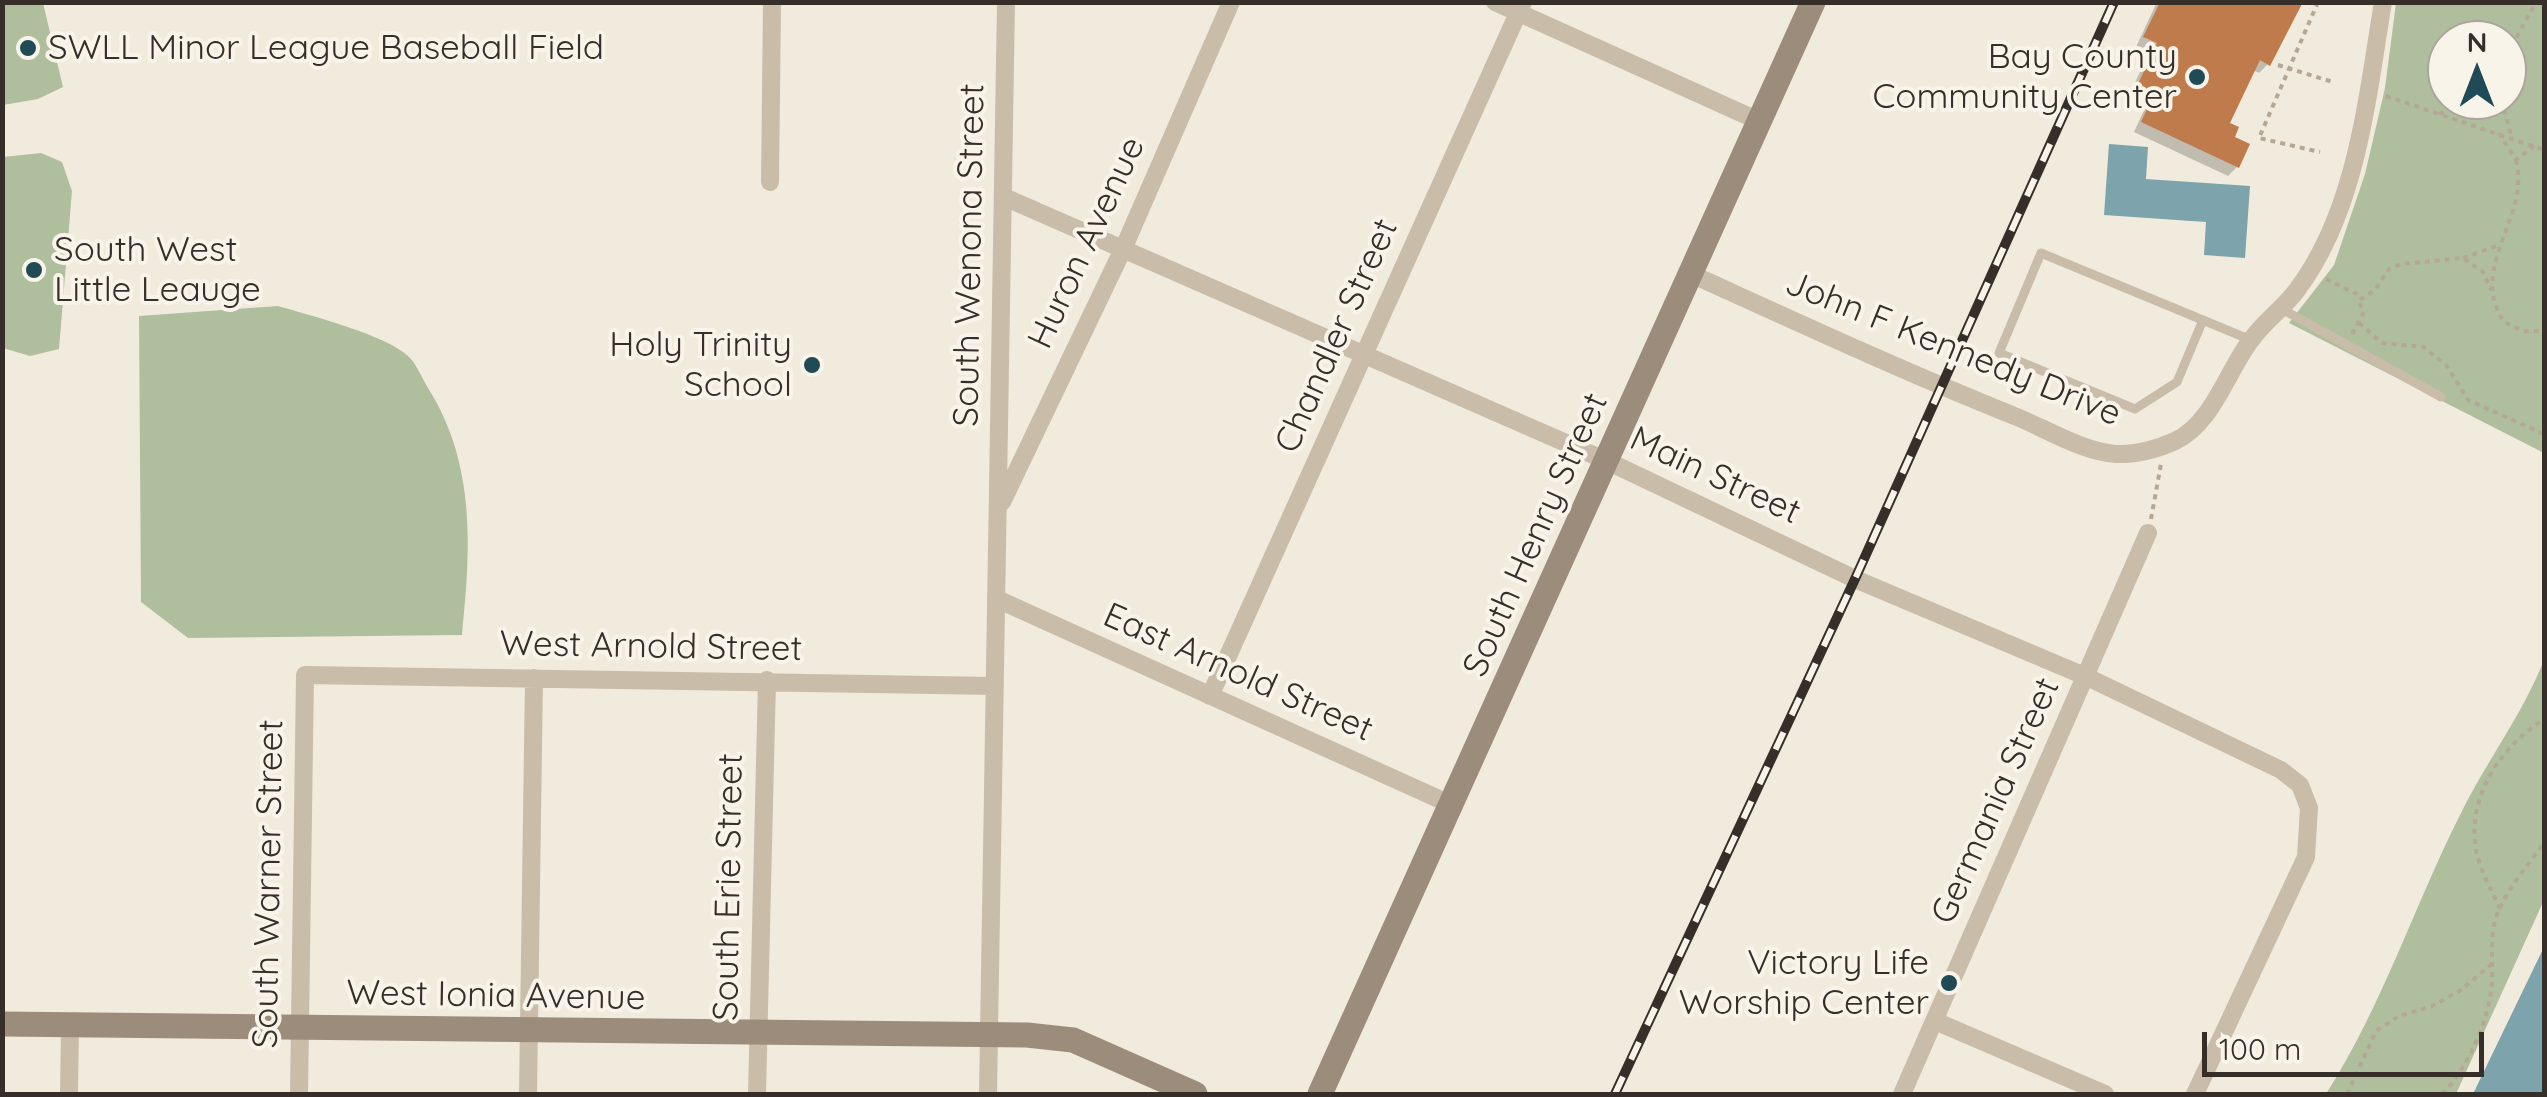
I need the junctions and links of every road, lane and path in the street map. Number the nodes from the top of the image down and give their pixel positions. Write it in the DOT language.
graph roads {
  1 [pos="772,2"];
  2 [pos="1006,2"];
  3 [pos="1231,2"];
  4 [pos="1495,2"];
  5 [pos="1813,2"];
  6 [pos="2318,2"];
  7 [pos="2383,2"];
  8 [pos="1520,8"];
  9 [pos="2278,65"];
  10 [pos="2289,69"];
  11 [pos="2333,82"];
  12 [pos="2386,96"];
  13 [pos="2427,110"];
  14 [pos="2457,120"];
  15 [pos="2507,120"];
  16 [pos="1760,121"];
  17 [pos="2499,134"];
  18 [pos="2512,138"];
  19 [pos="2534,146"];
  20 [pos="2544,150"];
  21 [pos="2320,152"];
  22 [pos="2516,160"];
  23 [pos="770,182"];
  24 [pos="1004,197"];
  25 [pos="2499,246"];
  26 [pos="1124,247"];
  27 [pos="2463,258"];
  28 [pos="2309,270"];
  29 [pos="1691,274"];
  30 [pos="2492,290"];
  31 [pos="2361,296"];
  32 [pos="2280,308"];
  33 [pos="2203,320"];
  34 [pos="2359,323"];
  35 [pos="2544,331"];
  36 [pos="2250,340"];
  37 [pos="2346,346"];
  38 [pos="1365,353"];
  39 [pos="2441,397"];
  40 [pos="2544,424"];
  41 [pos="2537,429"];
  42 [pos="2544,434"];
  43 [pos="2161,446"];
  44 [pos="1607,461"];
  45 [pos="998,509"];
  46 [pos="2148,533"];
  47 [pos="998,599"];
  48 [pos="306,676"];
  49 [pos="2086,677"];
  50 [pos="534,678"];
  51 [pos="766,680"];
  52 [pos="995,686"];
  53 [pos="1210,696"];
  54 [pos="2544,719"];
  55 [pos="1452,805"];
  56 [pos="2544,843"];
  57 [pos="2500,909"];
  58 [pos="2492,963"];
  59 [pos="1935,1021"];
  60 [pos="2,1024"];
  61 [pos="70,1026"];
  62 [pos="299,1028"];
  63 [pos="530,1030"];
  64 [pos="757,1035"];
  65 [pos="988,1037"];
  66 [pos="69,1094"];
  67 [pos="298,1094"];
  68 [pos="528,1094"];
  69 [pos="757,1094"];
  70 [pos="988,1094"];
  71 [pos="1195,1094"];
  72 [pos="1320,1094"];
  73 [pos="1902,1094"];
  74 [pos="2105,1094"];
  75 [pos="2195,1094"];
  76 [pos="2347,1094"];
  77 [pos="2442,1094"];
  1 -- 23 [label="street"];
  2 -- 24 [label="street, South Wenona Street"];
  3 -- 26 [label="street, Huron Avenue"];
  4 -- 8 [label="street"];
  5 -- 16 [label="street, South Henry Street"];
  6 -- 10 [label="path"];
  7 -- 28 [label="street, John F Kennedy Drive"];
  8 -- 16 [label="street"];
  8 -- 38 [label="street, Chandler Street"];
  9 -- 10 [label="path"];
  10 -- 11 [label="path"];
  10 -- 21 [label="path"];
  12 -- 13 [label="path"];
  14 -- 17 [label="path"];
  15 -- 18 [label="path"];
  16 -- 29 [label="street, South Henry Street"];
  17 -- 18 [label="path"];
  17 -- 22 [label="path"];
  18 -- 19 [label="path"];
  19 -- 20 [label="path"];
  19 -- 22 [label="path"];
  22 -- 25 [label="path"];
  24 -- 26 [label="street, Main Street"];
  24 -- 45 [label="street, South Wenona Street"];
  25 -- 27 [label="path"];
  25 -- 30 [label="path"];
  26 -- 38 [label="street, Main Street"];
  26 -- 45 [label="street, Huron Avenue"];
  27 -- 30 [label="path"];
  27 -- 31 [label="path"];
  28 -- 31 [label="path"];
  28 -- 32 [label="street, John F Kennedy Drive"];
  29 -- 43 [label="street, John F Kennedy Drive"];
  29 -- 44 [label="street, South Henry Street"];
  30 -- 35 [label="path"];
  31 -- 34 [label="path"];
  32 -- 36 [label="street, John F Kennedy Drive"];
  32 -- 37 [label="lane"];
  33 -- 33 [label="lane"];
  33 -- 36 [label="lane"];
  34 -- 37 [label="path"];
  34 -- 41 [label="path"];
  36 -- 43 [label="street, John F Kennedy Drive"];
  37 -- 39 [label="lane"];
  38 -- 44 [label="street, Main Street"];
  38 -- 53 [label="street, Chandler Street"];
  40 -- 41 [label="path"];
  41 -- 42 [label="path"];
  43 -- 46 [label="path"];
  44 -- 49 [label="street, Main Street"];
  44 -- 55 [label="street, South Henry Street"];
  45 -- 47 [label="street, South Wenona Street"];
  46 -- 49 [label="street, Germania Street"];
  47 -- 52 [label="street"];
  47 -- 53 [label="street, East Arnold Street"];
  48 -- 50 [label="street, West Arnold Street"];
  48 -- 62 [label="street, South Warner Street"];
  49 -- 59 [label="street, Germania Street"];
  49 -- 75 [label="street, Main Street"];
  50 -- 51 [label="street, West Arnold Street"];
  50 -- 63 [label="street"];
  51 -- 52 [label="street, West Arnold Street"];
  51 -- 64 [label="street, South Erie Street"];
  52 -- 65 [label="street"];
  53 -- 55 [label="street, East Arnold Street"];
  54 -- 57 [label="path"];
  55 -- 72 [label="street, South Henry Street"];
  56 -- 57 [label="path"];
  57 -- 58 [label="path"];
  58 -- 76 [label="path"];
  58 -- 77 [label="path"];
  59 -- 73 [label="street, Germania Street"];
  59 -- 74 [label="street"];
  60 -- 61 [label="street, West Ionia Avenue"];
  61 -- 62 [label="street, West Ionia Avenue"];
  61 -- 66 [label="street"];
  62 -- 63 [label="street, West Ionia Avenue"];
  62 -- 67 [label="street, South Warner Street"];
  63 -- 64 [label="street, West Ionia Avenue"];
  63 -- 68 [label="street"];
  64 -- 65 [label="street, West Ionia Avenue"];
  64 -- 69 [label="street, South Erie Street"];
  65 -- 70 [label="street"];
  65 -- 71 [label="street, West Ionia Avenue"];
}
